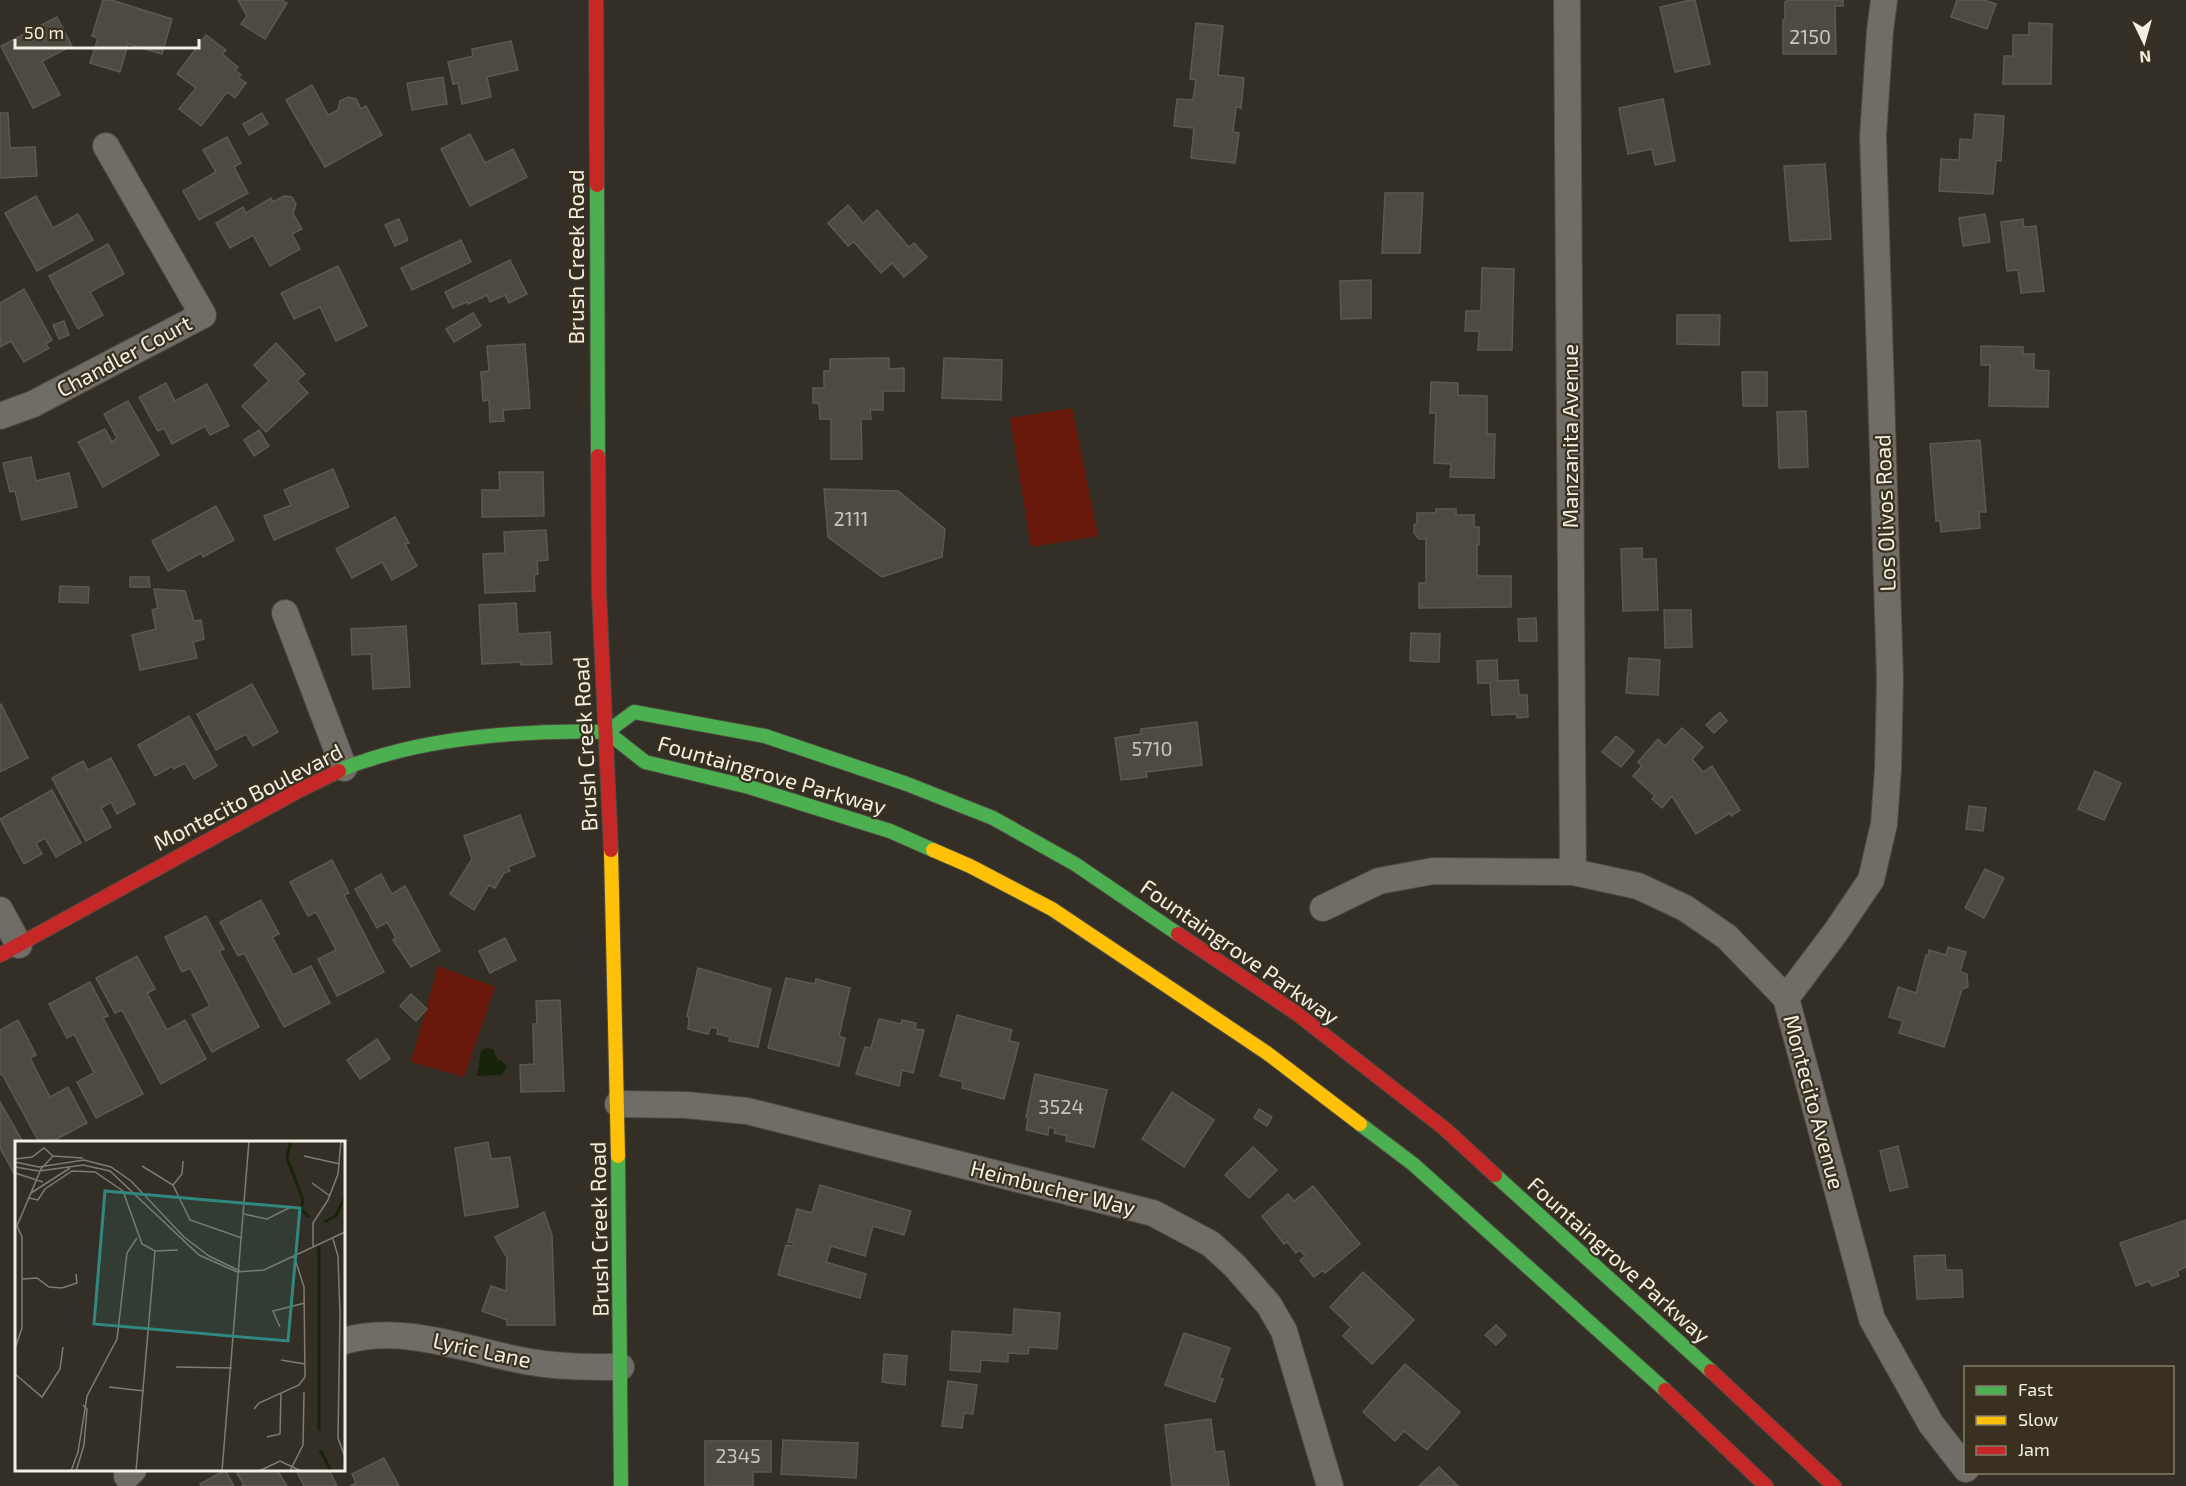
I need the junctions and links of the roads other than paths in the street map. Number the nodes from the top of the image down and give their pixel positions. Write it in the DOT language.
graph roads {
  1 [pos="596,0"];
  2 [pos="1567,0"];
  3 [pos="1884,0"];
  4 [pos="106,146"];
  5 [pos="0,416"];
  6 [pos="285,613"];
  7 [pos="607,732"];
  8 [pos="344,768"];
  9 [pos="1573,873"];
  10 [pos="1323,908"];
  11 [pos="0,910"];
  12 [pos="10,950"];
  13 [pos="1786,998"];
  14 [pos="618,1104"];
  15 [pos="345,1341"];
  16 [pos="621,1367"];
  17 [pos="1964,1467"];
  18 [pos="621,1486"];
  19 [pos="1330,1486"];
  20 [pos="1766,1486"];
  21 [pos="1834,1486"];
  1 -- 7 [label="main road, Brush Creek Road"];
  2 -- 9 [label="street, Manzanita Avenue"];
  3 -- 13 [label="street, Los Olivos Road"];
  4 -- 5 [label="street, Chandler Court"];
  6 -- 8 [label="street"];
  7 -- 8 [label="main road, Montecito Boulevard"];
  7 -- 14 [label="main road, Brush Creek Road"];
  7 -- 20 [label="main road, Fountaingrove Parkway"];
  7 -- 21 [label="main road, Fountaingrove Parkway"];
  8 -- 12 [label="main road, Montecito Boulevard"];
  9 -- 10 [label="street, Montecito Avenue"];
  9 -- 13 [label="street, Montecito Avenue"];
  11 -- 12 [label="street"];
  13 -- 17 [label="street, Montecito Avenue"];
  14 -- 16 [label="main road, Brush Creek Road"];
  14 -- 19 [label="street, Heimbucher Way"];
  15 -- 16 [label="street, Lyric Lane"];
  16 -- 18 [label="main road, Brush Creek Road"];
}
